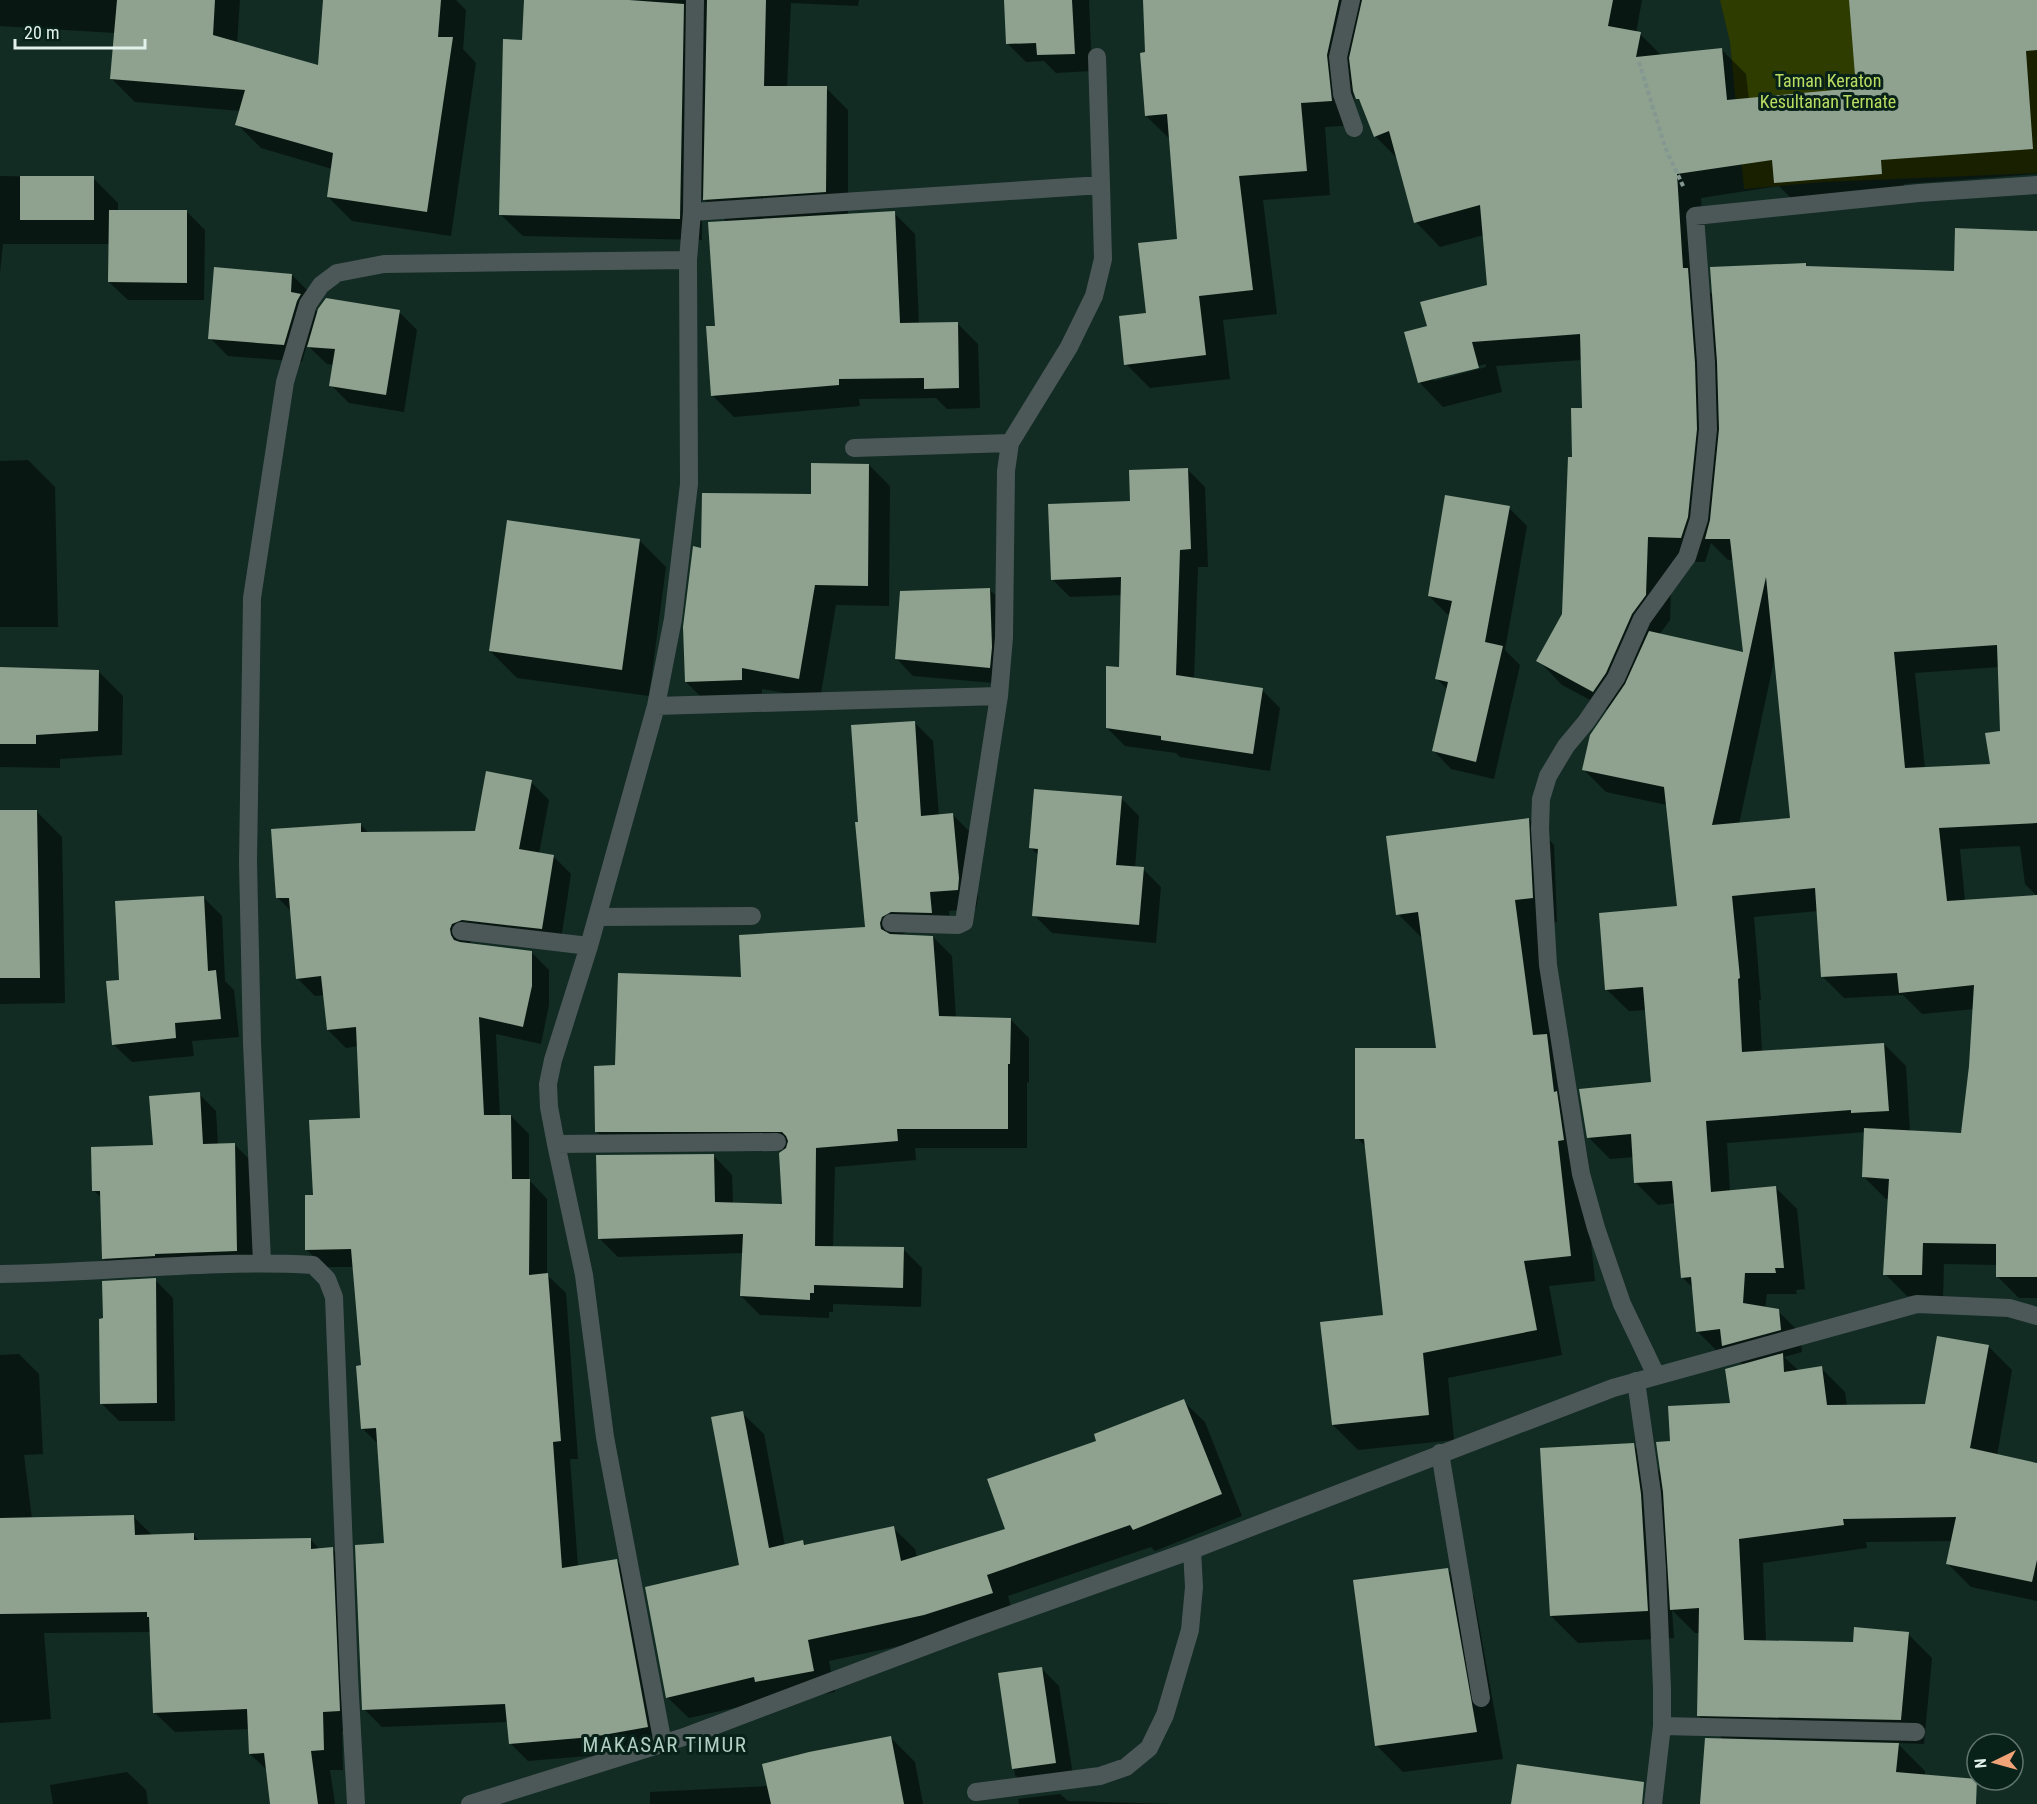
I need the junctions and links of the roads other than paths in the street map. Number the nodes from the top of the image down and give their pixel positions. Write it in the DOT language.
graph roads {
  1 [pos="695,0"];
  2 [pos="1351,0"];
  3 [pos="1097,57"];
  4 [pos="1354,128"];
  5 [pos="1101,185"];
  6 [pos="2037,185"];
  7 [pos="692,212"];
  8 [pos="688,260"];
  9 [pos="1010,443"];
  10 [pos="854,448"];
  11 [pos="999,696"];
  12 [pos="656,706"];
  13 [pos="752,916"];
  14 [pos="597,917"];
  15 [pos="891,923"];
  16 [pos="461,931"];
  17 [pos="589,946"];
  18 [pos="777,1142"];
  19 [pos="556,1144"];
  20 [pos="262,1262"];
  21 [pos="0,1274"];
  22 [pos="2037,1316"];
  23 [pos="1656,1375"];
  24 [pos="1636,1381"];
  25 [pos="1440,1454"];
  26 [pos="1192,1550"];
  27 [pos="1481,1698"];
  28 [pos="1662,1725"];
  29 [pos="1916,1732"];
  30 [pos="663,1744"];
  31 [pos="976,1792"];
  32 [pos="356,1804"];
  33 [pos="470,1804"];
  34 [pos="1653,1804"];
  1 -- 7 [label="street"];
  2 -- 4 [label="street"];
  3 -- 5 [label="street"];
  5 -- 7 [label="street"];
  5 -- 9 [label="street"];
  6 -- 23 [label="street"];
  7 -- 8 [label="street"];
  8 -- 12 [label="street"];
  8 -- 20 [label="street"];
  9 -- 10 [label="street"];
  9 -- 11 [label="street"];
  11 -- 12 [label="street"];
  11 -- 15 [label="street"];
  12 -- 14 [label="street"];
  13 -- 14 [label="street"];
  14 -- 17 [label="street"];
  16 -- 17 [label="street"];
  17 -- 19 [label="street"];
  18 -- 19 [label="street"];
  19 -- 30 [label="street"];
  20 -- 21 [label="street"];
  20 -- 32 [label="street"];
  22 -- 23 [label="street"];
  23 -- 24 [label="street"];
  24 -- 25 [label="street"];
  24 -- 28 [label="street"];
  25 -- 26 [label="street"];
  25 -- 27 [label="street"];
  26 -- 30 [label="street"];
  26 -- 31 [label="street"];
  28 -- 29 [label="street"];
  28 -- 34 [label="street"];
  30 -- 33 [label="street"];
}
